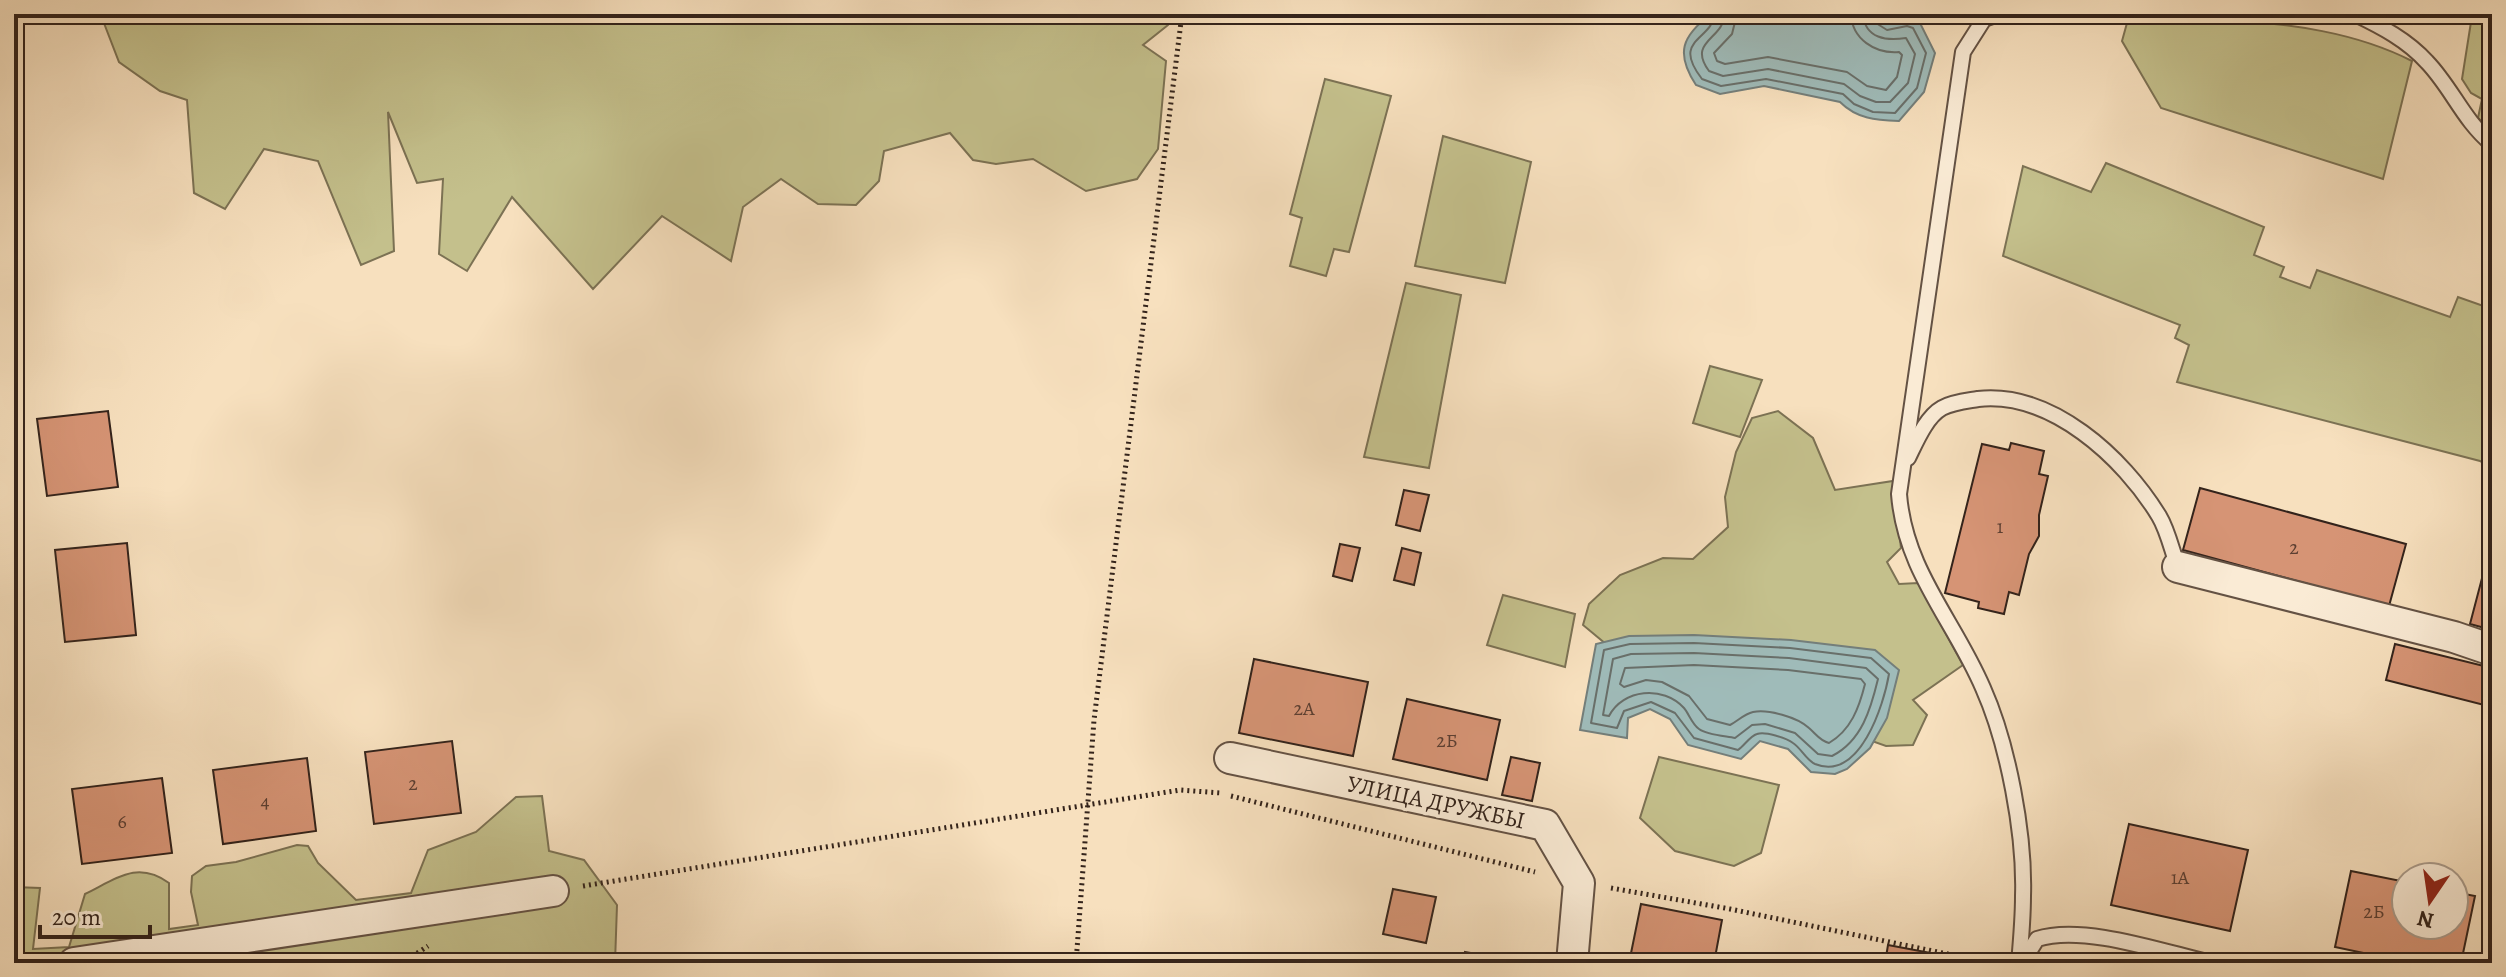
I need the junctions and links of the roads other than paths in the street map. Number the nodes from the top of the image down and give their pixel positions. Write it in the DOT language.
graph roads {
  1 [pos="1998,14"];
  2 [pos="2355,14"];
  3 [pos="2492,144"];
  4 [pos="1904,465"];
  5 [pos="2178,567"];
  6 [pos="2492,650"];
  7 [pos="1230,758"];
  8 [pos="553,891"];
  9 [pos="74,963"];
  10 [pos="1572,963"];
  11 [pos="2021,963"];
  12 [pos="2211,963"];
  1 -- 4 [label="lane"];
  2 -- 3 [label="lane"];
  4 -- 5 [label="lane"];
  4 -- 11 [label="lane"];
  5 -- 6 [label="street"];
  7 -- 10 [label="street, УЛИЦА ДРУЖБЫ"];
  8 -- 9 [label="street"];
  11 -- 12 [label="lane"];
}
